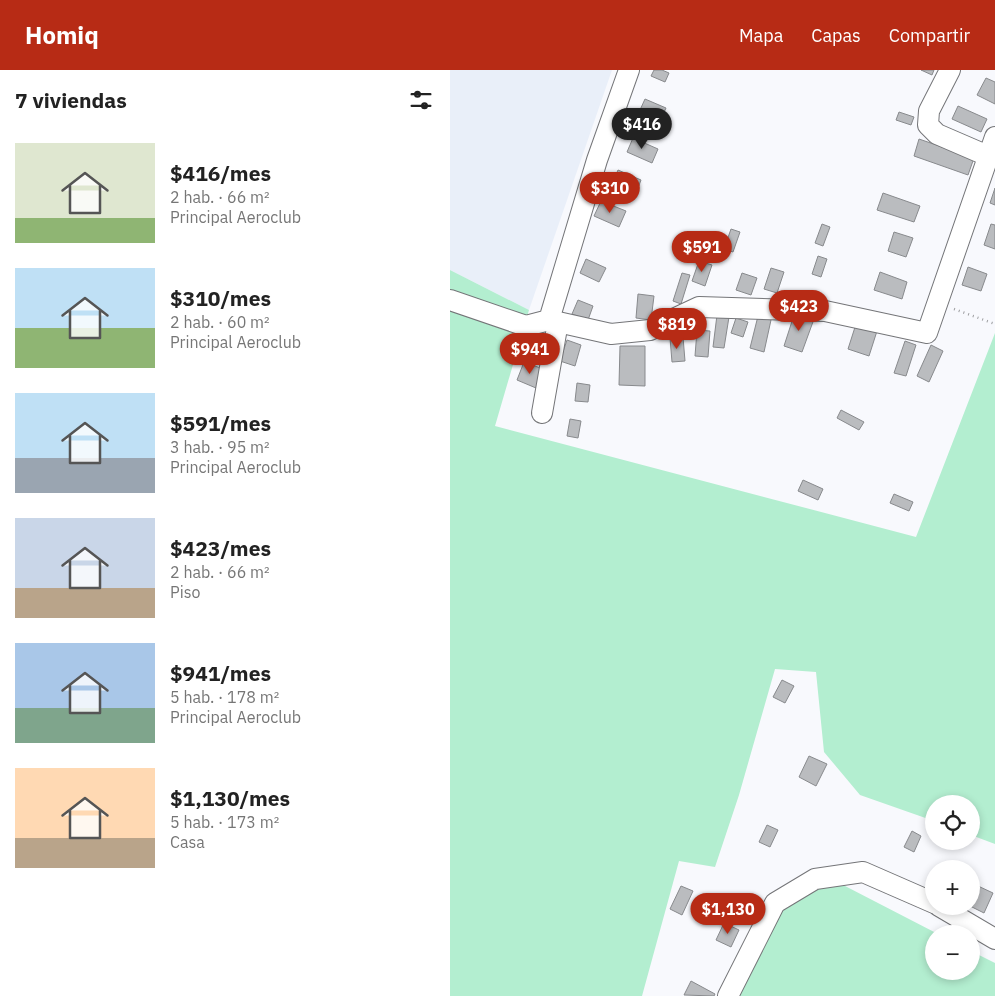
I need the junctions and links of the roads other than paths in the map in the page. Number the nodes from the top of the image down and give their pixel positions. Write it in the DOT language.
graph roads {
  1 [pos="629,70"];
  2 [pos="950,70"];
  3 [pos="992,146"];
  4 [pos="450,300"];
  5 [pos="553,321"];
  6 [pos="542,413"];
  7 [pos="925,899"];
  8 [pos="954,915"];
  9 [pos="995,939"];
  10 [pos="728,996"];
  1 -- 5 [label="street"];
  2 -- 3 [label="street"];
  3 -- 5 [label="street"];
  4 -- 5 [label="street"];
  5 -- 6 [label="street"];
  7 -- 10 [label="street"];
  8 -- 9 [label="street"];
}
